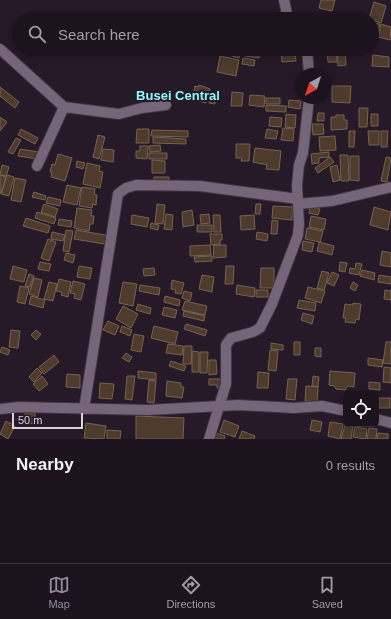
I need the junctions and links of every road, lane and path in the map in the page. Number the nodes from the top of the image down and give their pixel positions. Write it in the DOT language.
graph roads {
  1 [pos="284,0"];
  2 [pos="287,12"];
  3 [pos="0,49"];
  4 [pos="307,56"];
  5 [pos="308,68"];
  6 [pos="309,104"];
  7 [pos="166,105"];
  8 [pos="64,107"];
  9 [pos="37,166"];
  10 [pos="391,187"];
  11 [pos="298,201"];
  12 [pos="219,406"];
  13 [pos="0,409"];
  14 [pos="84,409"];
  15 [pos="343,410"];
  16 [pos="379,420"];
  17 [pos="391,423"];
  18 [pos="209,439"];
  1 -- 2 [label="street"];
  3 -- 8 [label="street"];
  4 -- 5 [label="street"];
  6 -- 11 [label="street"];
  7 -- 8 [label="street"];
  8 -- 9 [label="street"];
  10 -- 11 [label="street"];
  11 -- 12 [label="street"];
  11 -- 14 [label="street"];
  12 -- 14 [label="street"];
  12 -- 15 [label="street"];
  12 -- 18 [label="street"];
  13 -- 14 [label="street"];
  16 -- 17 [label="street"];
}
